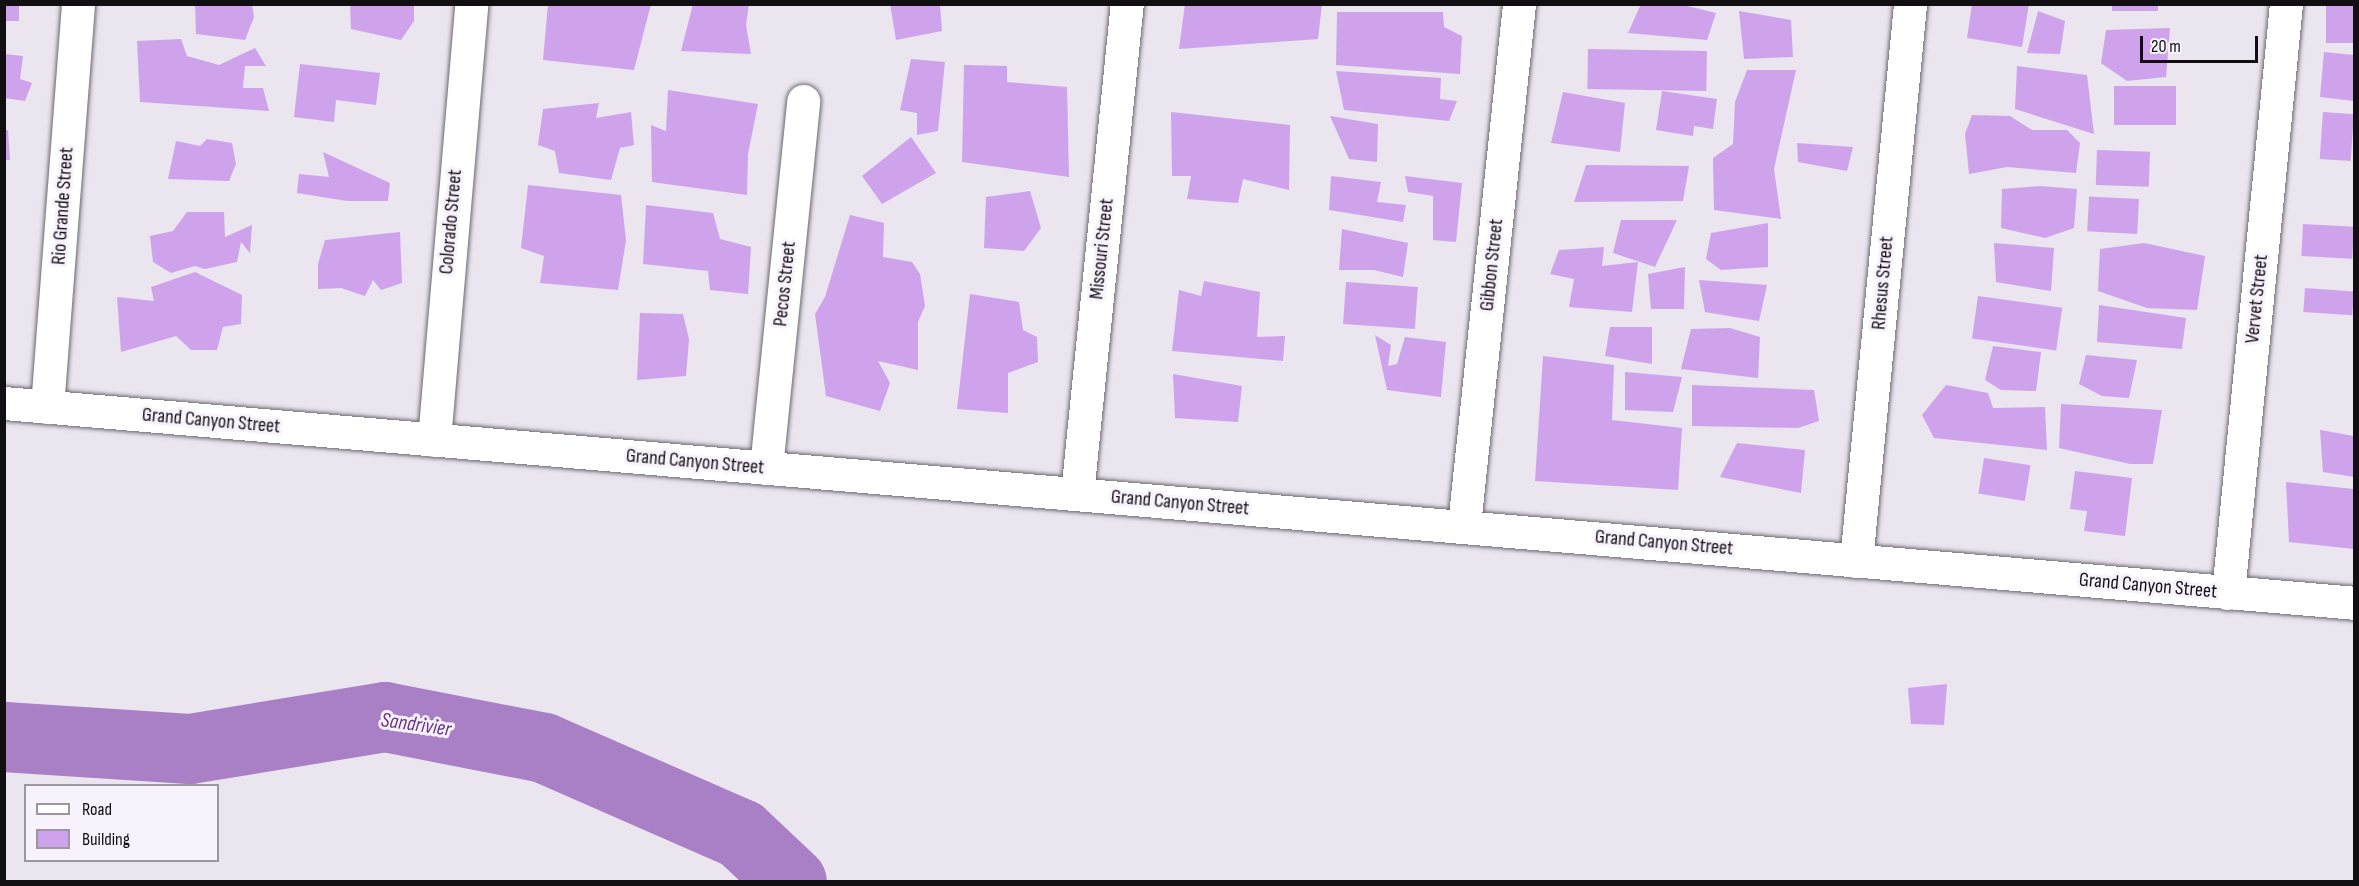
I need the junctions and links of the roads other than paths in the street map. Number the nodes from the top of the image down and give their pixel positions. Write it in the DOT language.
graph roads {
  1 [pos="78,4"];
  2 [pos="471,4"];
  3 [pos="1127,4"];
  4 [pos="1519,4"];
  5 [pos="1910,4"];
  6 [pos="2286,4"];
  7 [pos="803,100"];
  8 [pos="4,403"];
  9 [pos="47,407"];
  10 [pos="434,440"];
  11 [pos="766,468"];
  12 [pos="1077,494"];
  13 [pos="1464,525"];
  14 [pos="1856,561"];
  15 [pos="2228,593"];
  16 [pos="2355,603"];
  1 -- 9 [label="street, Rio Grande Street"];
  2 -- 10 [label="street, Colorado Street"];
  3 -- 12 [label="street, Missouri Street"];
  4 -- 13 [label="street, Gibbon Street"];
  5 -- 14 [label="street, Rhesus Street"];
  6 -- 15 [label="street, Vervet Street"];
  7 -- 11 [label="street, Pecos Street"];
  8 -- 9 [label="street, Grand Canyon Street"];
  9 -- 10 [label="street, Grand Canyon Street"];
  10 -- 11 [label="street, Grand Canyon Street"];
  11 -- 12 [label="street, Grand Canyon Street"];
  12 -- 13 [label="street, Grand Canyon Street"];
  13 -- 14 [label="street, Grand Canyon Street"];
  14 -- 15 [label="street, Grand Canyon Street"];
  15 -- 16 [label="street, Grand Canyon Street"];
}
